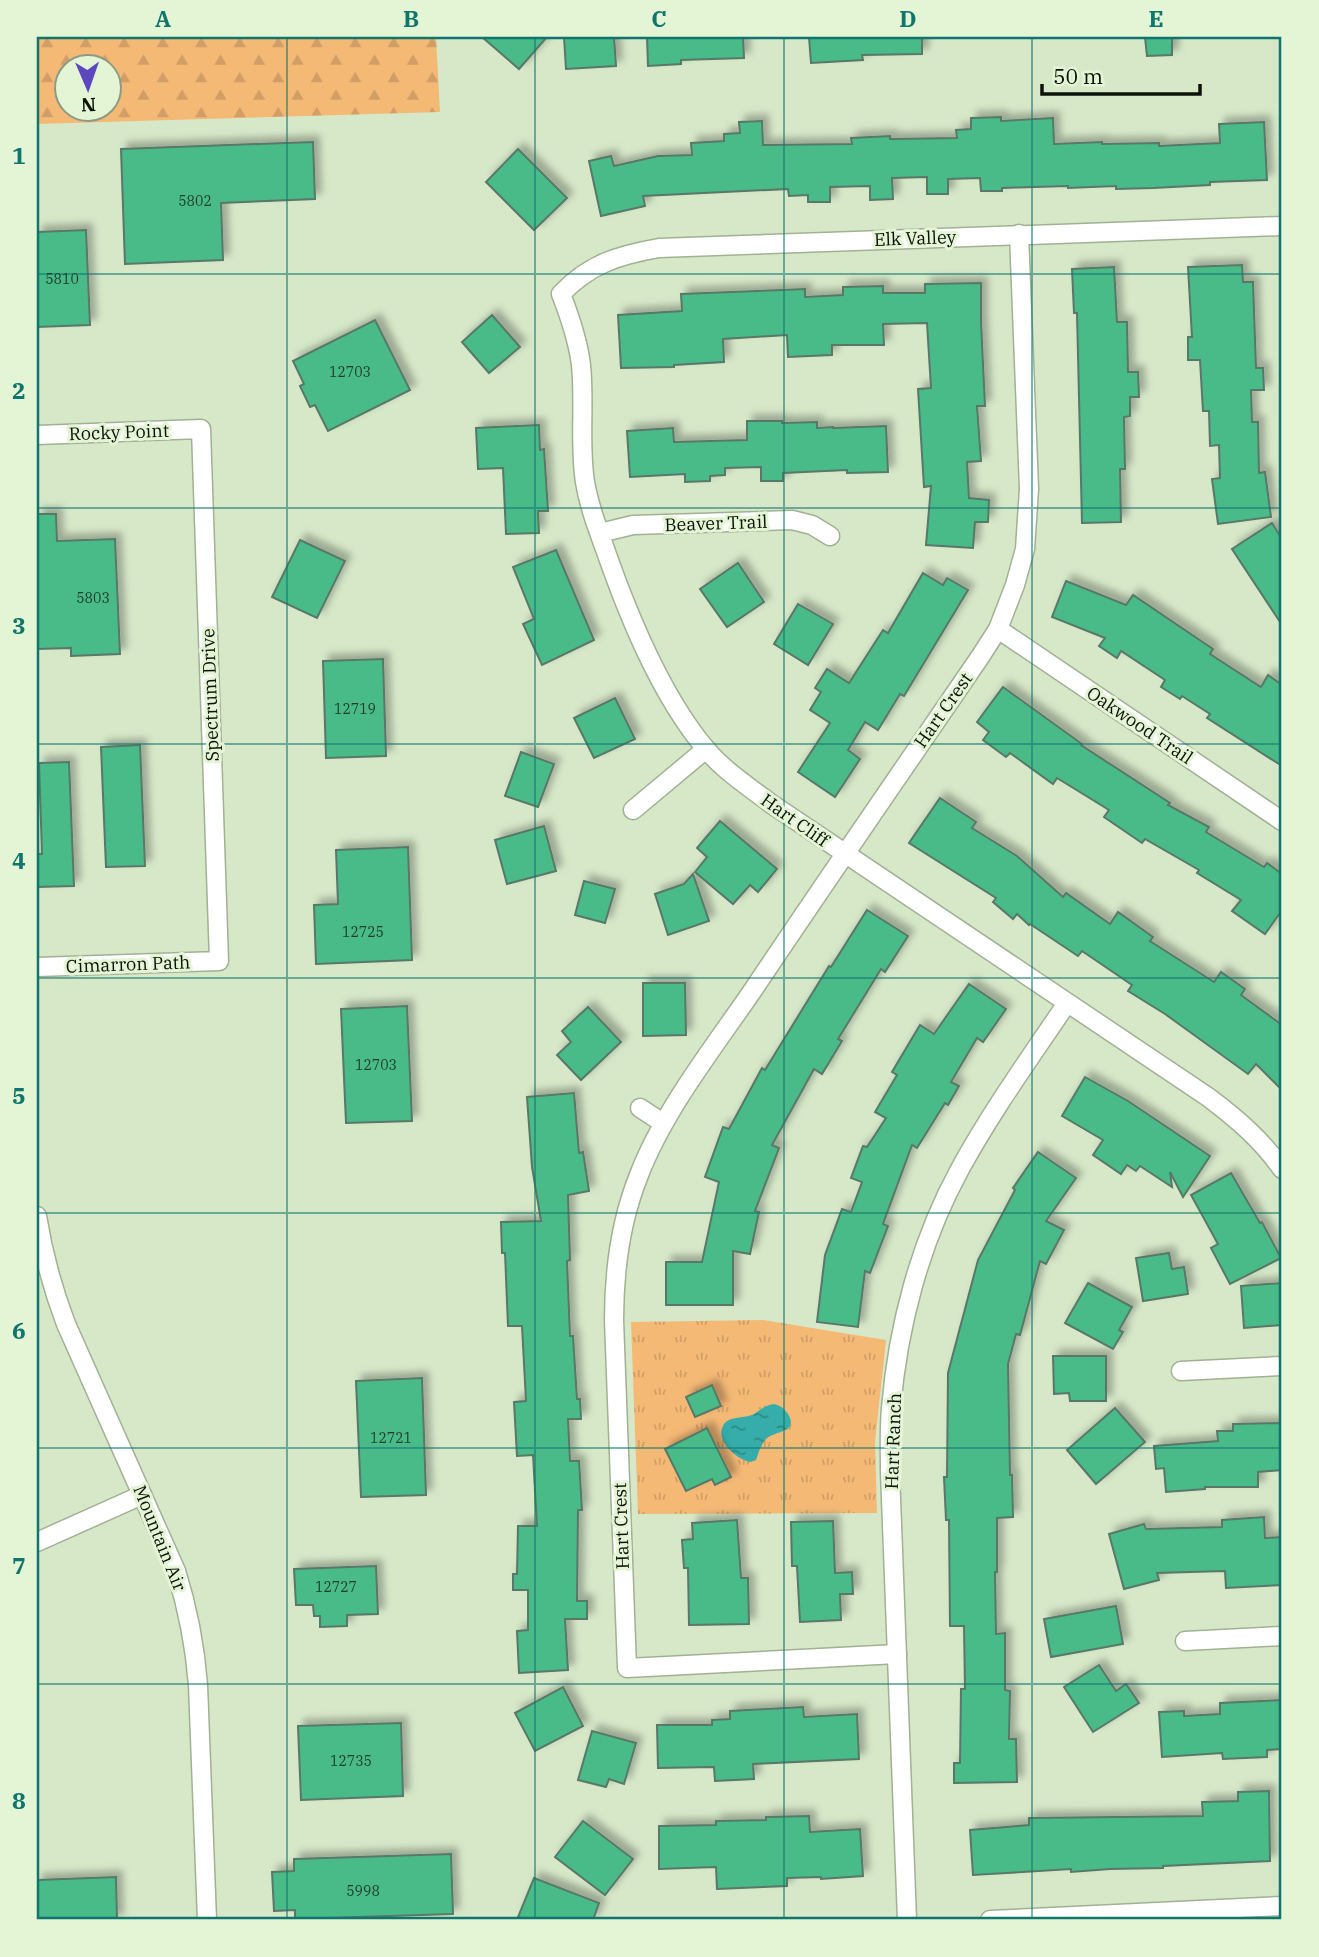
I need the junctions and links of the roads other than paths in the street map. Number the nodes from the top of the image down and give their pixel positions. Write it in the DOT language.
graph roads {
  1 [pos="1282,226"];
  2 [pos="1019,234"];
  3 [pos="561,294"];
  4 [pos="201,429"];
  5 [pos="37,435"];
  6 [pos="600,533"];
  7 [pos="830,536"];
  8 [pos="998,629"];
  9 [pos="706,749"];
  10 [pos="633,810"];
  11 [pos="1282,821"];
  12 [pos="844,854"];
  13 [pos="219,961"];
  14 [pos="37,967"];
  15 [pos="1067,1003"];
  16 [pos="639,1108"];
  17 [pos="663,1123"];
  18 [pos="1282,1168"];
  19 [pos="37,1216"];
  20 [pos="1282,1366"];
  21 [pos="1181,1371"];
  22 [pos="142,1495"];
  23 [pos="37,1542"];
  24 [pos="1282,1636"];
  25 [pos="1185,1640"];
  26 [pos="897,1654"];
  27 [pos="1282,1906"];
  28 [pos="207,1920"];
  29 [pos="907,1920"];
  30 [pos="990,1920"];
  1 -- 2 [label="street, Elk Valley"];
  2 -- 3 [label="street, Elk Valley"];
  2 -- 8 [label="street, Hart Crest"];
  3 -- 6 [label="street, Hart Cliff"];
  4 -- 5 [label="street, Rocky Point"];
  4 -- 13 [label="street, Spectrum Drive"];
  6 -- 7 [label="street, Beaver Trail"];
  6 -- 9 [label="street, Hart Cliff"];
  8 -- 11 [label="street, Oakwood Trail"];
  8 -- 12 [label="street, Hart Crest"];
  9 -- 10 [label="street"];
  9 -- 12 [label="street, Hart Cliff"];
  12 -- 15 [label="street, Hart Cliff"];
  12 -- 17 [label="street, Hart Crest"];
  13 -- 14 [label="street, Cimarron Path"];
  15 -- 18 [label="street, Hart Cliff"];
  15 -- 26 [label="street, Hart Ranch"];
  16 -- 17 [label="street"];
  17 -- 26 [label="street, Hart Crest"];
  19 -- 22 [label="street, Mountain Air"];
  20 -- 21 [label="street"];
  22 -- 23 [label="street"];
  22 -- 28 [label="street, Mountain Air"];
  24 -- 25 [label="street"];
  26 -- 29 [label="street, Hart Ranch"];
  27 -- 30 [label="street"];
}
